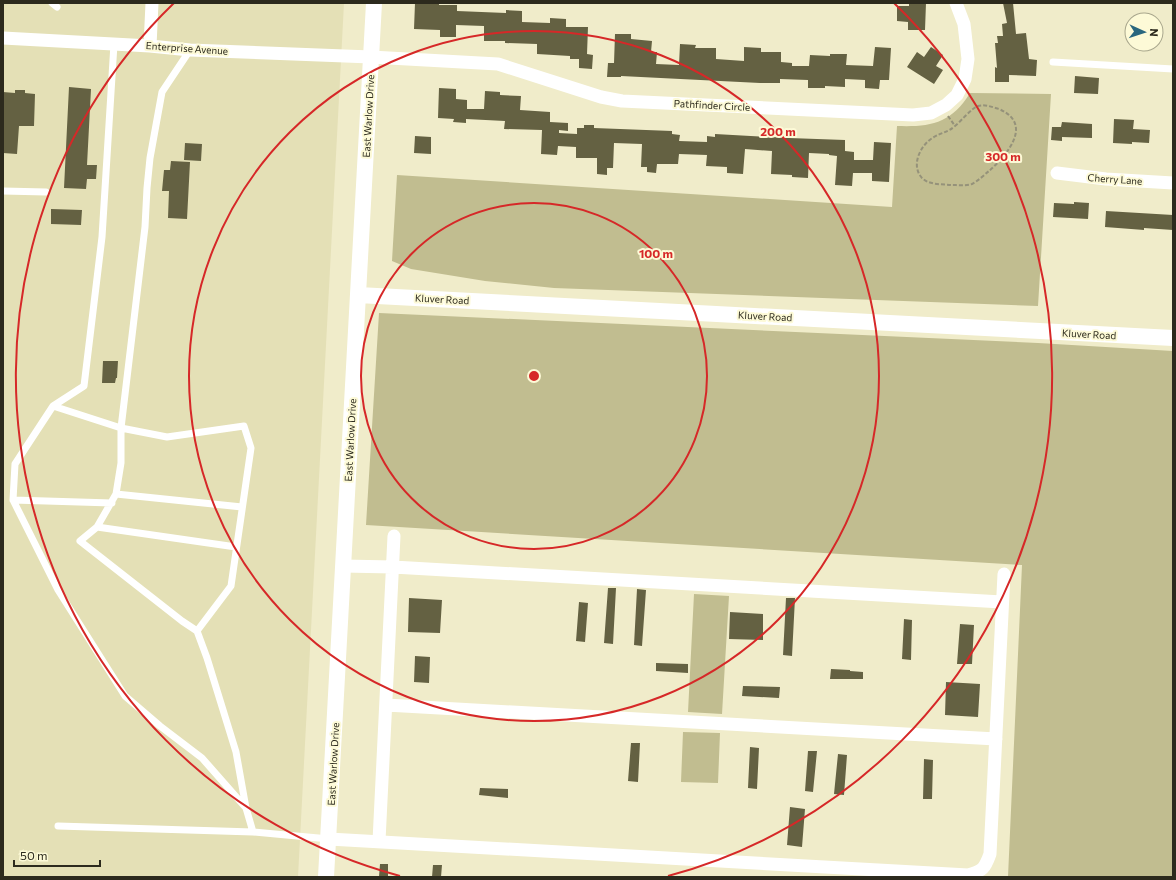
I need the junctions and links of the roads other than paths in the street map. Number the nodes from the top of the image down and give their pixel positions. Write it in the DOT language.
graph roads {
  1 [pos="152,3"];
  2 [pos="374,3"];
  3 [pos="956,3"];
  4 [pos="3,38"];
  5 [pos="114,44"];
  6 [pos="150,46"];
  7 [pos="190,50"];
  8 [pos="371,57"];
  9 [pos="1053,62"];
  10 [pos="1173,69"];
  11 [pos="1057,173"];
  12 [pos="1173,182"];
  13 [pos="3,190"];
  14 [pos="46,192"];
  15 [pos="358,295"];
  16 [pos="1173,338"];
  17 [pos="53,406"];
  18 [pos="121,428"];
  19 [pos="116,494"];
  20 [pos="13,500"];
  21 [pos="112,503"];
  22 [pos="242,507"];
  23 [pos="97,527"];
  24 [pos="394,536"];
  25 [pos="236,547"];
  26 [pos="343,566"];
  27 [pos="393,567"];
  28 [pos="1004,574"];
  29 [pos="1002,602"];
  30 [pos="197,631"];
  31 [pos="386,705"];
  32 [pos="996,739"];
  33 [pos="246,808"];
  34 [pos="58,826"];
  35 [pos="252,832"];
  36 [pos="329,839"];
  37 [pos="379,841"];
  38 [pos="326,877"];
  1 -- 6 [label="street"];
  2 -- 8 [label="street, East Warlow Drive"];
  3 -- 8 [label="street, Pathfinder Circle"];
  4 -- 5 [label="street, Enterprise Avenue"];
  5 -- 6 [label="street, Enterprise Avenue"];
  5 -- 17 [label="lane"];
  6 -- 7 [label="street, Enterprise Avenue"];
  7 -- 8 [label="street, Enterprise Avenue"];
  7 -- 18 [label="lane"];
  8 -- 15 [label="street, East Warlow Drive"];
  9 -- 10 [label="lane"];
  11 -- 12 [label="street, Cherry Lane"];
  13 -- 14 [label="lane"];
  15 -- 16 [label="street, Kluver Road"];
  15 -- 26 [label="street, East Warlow Drive"];
  17 -- 18 [label="lane"];
  17 -- 20 [label="lane"];
  18 -- 19 [label="lane"];
  18 -- 22 [label="lane"];
  19 -- 21 [label="lane"];
  19 -- 22 [label="lane"];
  20 -- 21 [label="lane"];
  20 -- 33 [label="lane"];
  21 -- 23 [label="lane"];
  22 -- 25 [label="lane"];
  23 -- 25 [label="lane"];
  23 -- 30 [label="lane"];
  24 -- 27 [label="street"];
  25 -- 30 [label="lane"];
  26 -- 27 [label="street"];
  26 -- 36 [label="street, East Warlow Drive"];
  27 -- 29 [label="street"];
  27 -- 31 [label="street"];
  28 -- 29 [label="street"];
  29 -- 32 [label="street"];
  30 -- 33 [label="lane"];
  31 -- 32 [label="street"];
  31 -- 37 [label="street"];
  32 -- 37 [label="street"];
  33 -- 35 [label="lane"];
  34 -- 35 [label="lane"];
  35 -- 36 [label="lane"];
  36 -- 37 [label="street"];
  36 -- 38 [label="street, East Warlow Drive"];
}
